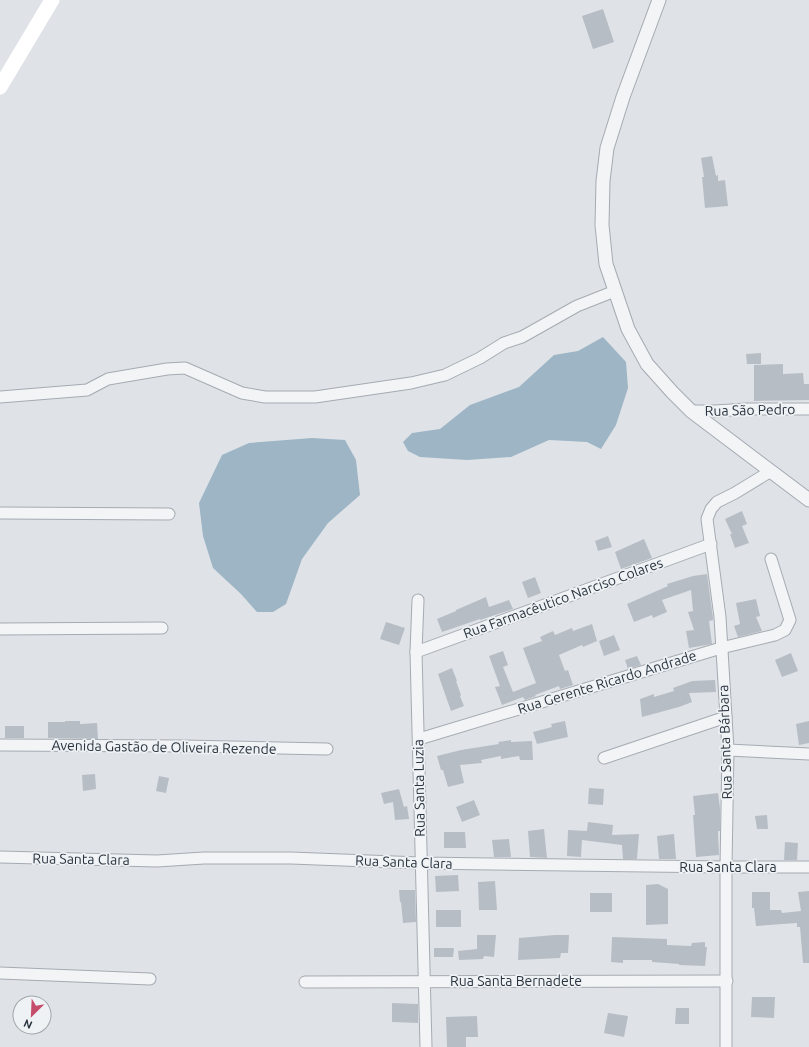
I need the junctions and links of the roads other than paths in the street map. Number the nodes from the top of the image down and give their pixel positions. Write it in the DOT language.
graph roads {
  1 [pos="52,0"];
  2 [pos="659,0"];
  3 [pos="0,87"];
  4 [pos="615,291"];
  5 [pos="0,397"];
  6 [pos="809,409"];
  7 [pos="691,411"];
  8 [pos="770,471"];
  9 [pos="809,500"];
  10 [pos="0,513"];
  11 [pos="169,514"];
  12 [pos="711,544"];
  13 [pos="771,559"];
  14 [pos="418,600"];
  15 [pos="162,628"];
  16 [pos="0,629"];
  17 [pos="721,648"];
  18 [pos="416,652"];
  19 [pos="726,717"];
  20 [pos="419,739"];
  21 [pos="0,745"];
  22 [pos="327,749"];
  23 [pos="728,750"];
  24 [pos="809,754"];
  25 [pos="604,758"];
  26 [pos="0,858"];
  27 [pos="420,863"];
  28 [pos="809,866"];
  29 [pos="726,867"];
  30 [pos="0,973"];
  31 [pos="150,979"];
  32 [pos="424,981"];
  33 [pos="727,981"];
  34 [pos="306,982"];
  35 [pos="426,1047"];
  36 [pos="726,1047"];
  1 -- 3 [label="main road"];
  2 -- 4 [label="street"];
  4 -- 5 [label="street"];
  4 -- 7 [label="street"];
  6 -- 7 [label="street, Rua São Pedro"];
  7 -- 8 [label="street"];
  8 -- 9 [label="street"];
  8 -- 12 [label="street, Rua Santa Bárbara"];
  10 -- 11 [label="street"];
  12 -- 17 [label="street, Rua Santa Bárbara"];
  12 -- 18 [label="street, Rua Farmacêutico Narciso Colares"];
  13 -- 17 [label="street, Rua Gerente Ricardo Andrade"];
  14 -- 18 [label="street, Rua Santa Luzia"];
  15 -- 16 [label="street"];
  17 -- 19 [label="street, Rua Santa Bárbara"];
  17 -- 20 [label="street, Rua Gerente Ricardo Andrade"];
  18 -- 20 [label="street, Rua Santa Luzia"];
  19 -- 23 [label="street, Rua Santa Bárbara"];
  19 -- 25 [label="street"];
  20 -- 27 [label="street, Rua Santa Luzia"];
  21 -- 22 [label="street, Avenida Gastão de Oliveira Rezende"];
  23 -- 24 [label="street"];
  23 -- 29 [label="street, Rua Santa Bárbara"];
  26 -- 27 [label="street, Rua Santa Clara"];
  27 -- 29 [label="street, Rua Santa Clara"];
  27 -- 32 [label="street, Rua Santa Luzia"];
  28 -- 29 [label="street, Rua Santa Clara"];
  29 -- 33 [label="street, Rua Santa Bárbara"];
  30 -- 31 [label="street"];
  32 -- 33 [label="street, Rua Santa Bernadete"];
  32 -- 34 [label="street, Rua Santa Bernadete"];
  32 -- 35 [label="street, Rua Santa Luzia"];
  33 -- 36 [label="street, Rua Santa Bárbara"];
}
